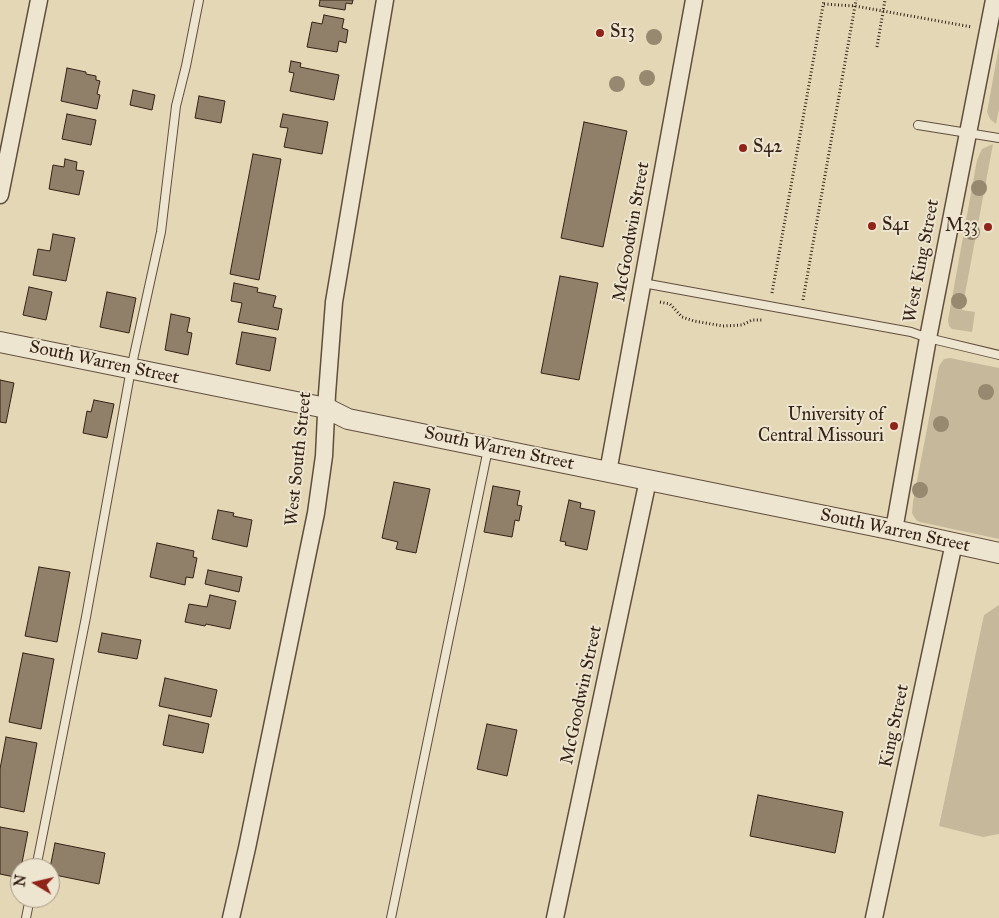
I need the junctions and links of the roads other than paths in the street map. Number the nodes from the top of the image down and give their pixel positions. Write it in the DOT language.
graph roads {
  1 [pos="39,0"];
  2 [pos="199,0"];
  3 [pos="385,0"];
  4 [pos="694,0"];
  5 [pos="994,0"];
  6 [pos="918,124"];
  7 [pos="968,133"];
  8 [pos="999,138"];
  9 [pos="0,195"];
  10 [pos="643,283"];
  11 [pos="928,338"];
  12 [pos="0,342"];
  13 [pos="999,355"];
  14 [pos="131,369"];
  15 [pos="326,408"];
  16 [pos="488,447"];
  17 [pos="608,472"];
  18 [pos="648,480"];
  19 [pos="894,530"];
  20 [pos="954,542"];
  21 [pos="999,553"];
  22 [pos="38,858"];
  23 [pos="231,918"];
  24 [pos="391,918"];
  25 [pos="554,918"];
  26 [pos="874,918"];
  1 -- 9 [label="street"];
  2 -- 14 [label="lane"];
  3 -- 15 [label="street, West South Street"];
  4 -- 10 [label="street, McGoodwin Street"];
  5 -- 7 [label="street, West King Street"];
  6 -- 7 [label="lane"];
  7 -- 8 [label="lane"];
  7 -- 11 [label="street, West King Street"];
  10 -- 11 [label="lane"];
  10 -- 17 [label="street, McGoodwin Street"];
  11 -- 13 [label="lane"];
  11 -- 19 [label="street, West King Street"];
  12 -- 14 [label="street, South Warren Street"];
  14 -- 15 [label="street, South Warren Street"];
  14 -- 22 [label="lane"];
  15 -- 16 [label="street, South Warren Street"];
  15 -- 23 [label="street, West South Street"];
  16 -- 17 [label="street, South Warren Street"];
  16 -- 24 [label="lane"];
  17 -- 18 [label="street, South Warren Street"];
  18 -- 19 [label="street, South Warren Street"];
  18 -- 25 [label="street, McGoodwin Street"];
  19 -- 20 [label="street, South Warren Street"];
  20 -- 21 [label="street, South Warren Street"];
  20 -- 26 [label="street, King Street"];
}
